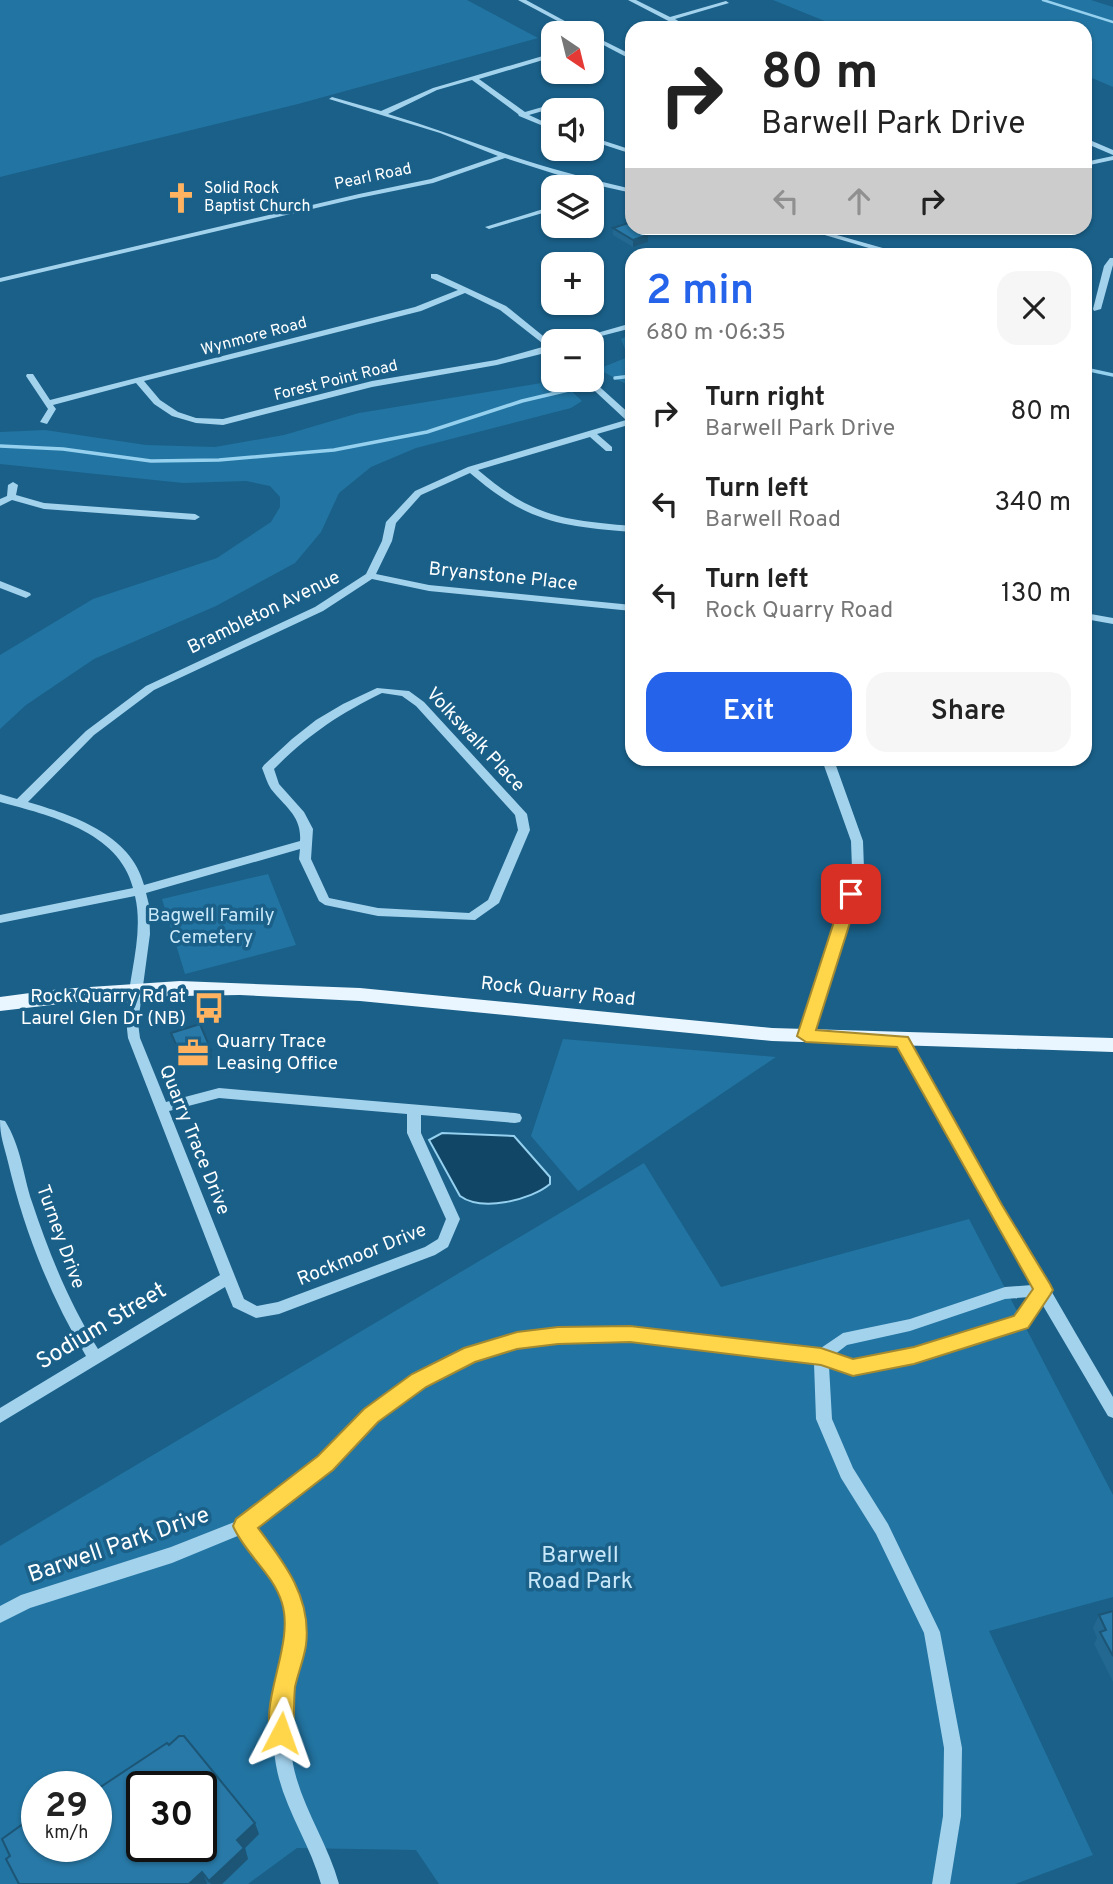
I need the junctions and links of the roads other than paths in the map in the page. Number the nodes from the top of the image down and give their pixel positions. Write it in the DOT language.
graph roads {
  1 [pos="521,0"];
  2 [pos="631,0"];
  3 [pos="726,3"];
  4 [pos="668,19"];
  5 [pos="561,21"];
  6 [pos="672,21"];
  7 [pos="604,44"];
  8 [pos="625,54"];
  9 [pos="541,58"];
  10 [pos="473,78"];
  11 [pos="332,99"];
  12 [pos="541,110"];
  13 [pos="381,114"];
  14 [pos="521,115"];
  15 [pos="541,123"];
  16 [pos="604,143"];
  17 [pos="1092,144"];
  18 [pos="625,150"];
  19 [pos="1113,155"];
  20 [pos="505,156"];
  21 [pos="1092,162"];
  22 [pos="609,186"];
  23 [pos="604,188"];
  24 [pos="625,189"];
  25 [pos="541,212"];
  26 [pos="489,227"];
  27 [pos="836,235"];
  28 [pos="880,248"];
  29 [pos="1113,260"];
  30 [pos="434,276"];
  31 [pos="0,280"];
  32 [pos="464,291"];
  33 [pos="1097,309"];
  34 [pos="625,327"];
  35 [pos="604,333"];
  36 [pos="541,337"];
  37 [pos="541,350"];
  38 [pos="30,376"];
  39 [pos="139,381"];
  40 [pos="600,392"];
  41 [pos="50,403"];
  42 [pos="625,415"];
  43 [pos="44,422"];
  44 [pos="625,423"];
  45 [pos="592,434"];
  46 [pos="609,449"];
  47 [pos="471,469"];
  48 [pos="13,485"];
  49 [pos="11,497"];
  50 [pos="0,503"];
  51 [pos="194,517"];
  52 [pos="625,527"];
  53 [pos="370,576"];
  54 [pos="0,584"];
  55 [pos="26,595"];
  56 [pos="625,607"];
  57 [pos="1092,617"];
  58 [pos="1113,621"];
  59 [pos="830,766"];
  60 [pos="0,798"];
  61 [pos="20,803"];
  62 [pos="307,844"];
  63 [pos="138,891"];
  64 [pos="0,919"];
  65 [pos="136,987"];
  66 [pos="0,1004"];
  67 [pos="806,1036"];
  68 [pos="902,1041"];
  69 [pos="1113,1045"];
  70 [pos="161,1108"];
  71 [pos="414,1110"];
  72 [pos="515,1118"];
  73 [pos="0,1125"];
  74 [pos="228,1278"];
  75 [pos="1044,1290"];
  76 [pos="238,1303"];
  77 [pos="821,1357"];
  78 [pos="95,1358"];
  79 [pos="1113,1411"];
  80 [pos="0,1416"];
  81 [pos="243,1526"];
  82 [pos="0,1615"];
  83 [pos="330,1884"];
  84 [pos="941,1884"];
  1 -- 5 [label="street"];
  2 -- 4 [label="street"];
  3 -- 4 [label="street"];
  4 -- 6 [label="street"];
  7 -- 8 [label="street"];
  9 -- 10 [label="street"];
  10 -- 13 [label="street"];
  10 -- 14 [label="street"];
  11 -- 13 [label="street"];
  12 -- 14 [label="street"];
  13 -- 20 [label="street"];
  14 -- 15 [label="street"];
  16 -- 18 [label="street"];
  17 -- 19 [label="street"];
  19 -- 21 [label="street"];
  20 -- 22 [label="street"];
  20 -- 31 [label="street, Pearl Road"];
  22 -- 23 [label="street"];
  22 -- 24 [label="street"];
  25 -- 26 [label="street"];
  27 -- 28 [label="street"];
  29 -- 33 [label="street"];
  30 -- 32 [label="street"];
  32 -- 36 [label="street"];
  32 -- 39 [label="street, Wynmore Road"];
  34 -- 35 [label="street"];
  37 -- 39 [label="street, Forest Point Road"];
  38 -- 41 [label="street"];
  39 -- 41 [label="street, Wynmore Road"];
  40 -- 42 [label="street"];
  41 -- 43 [label="street"];
  44 -- 45 [label="street, Brambleton Avenue"];
  45 -- 46 [label="street"];
  45 -- 47 [label="street, Brambleton Avenue"];
  47 -- 52 [label="street"];
  47 -- 53 [label="street, Brambleton Avenue"];
  48 -- 49 [label="street"];
  49 -- 50 [label="street"];
  49 -- 51 [label="street"];
  53 -- 56 [label="street, Bryanstone Place"];
  53 -- 61 [label="street, Brambleton Avenue"];
  54 -- 55 [label="street"];
  57 -- 58 [label="street"];
  59 -- 67 [label="street"];
  60 -- 61 [label="street, Quarry Trace Drive"];
  61 -- 63 [label="street, Quarry Trace Drive"];
  62 -- 62 [label="street, Volkswalk Place"];
  62 -- 63 [label="street"];
  63 -- 64 [label="street"];
  63 -- 65 [label="street, Quarry Trace Drive"];
  65 -- 66 [label="main road, Rock Quarry Road"];
  65 -- 67 [label="main road, Rock Quarry Road"];
  65 -- 70 [label="street, Quarry Trace Drive"];
  67 -- 68 [label="main road, Rock Quarry Road"];
  68 -- 69 [label="main road, Rock Quarry Road"];
  68 -- 75 [label="street"];
  70 -- 71 [label="street"];
  70 -- 74 [label="street, Quarry Trace Drive"];
  71 -- 72 [label="street"];
  71 -- 76 [label="street, Rockmoor Drive"];
  73 -- 78 [label="street, Turney Drive"];
  74 -- 76 [label="street, Quarry Trace Drive"];
  74 -- 78 [label="street, Sodium Street"];
  75 -- 77 [label="street"];
  75 -- 77 [label="street, Barwell Park Drive"];
  75 -- 79 [label="street"];
  77 -- 81 [label="street, Barwell Park Drive"];
  77 -- 84 [label="street"];
  78 -- 80 [label="street, Sodium Street"];
  81 -- 82 [label="street, Barwell Park Drive"];
  81 -- 83 [label="street"];
}
